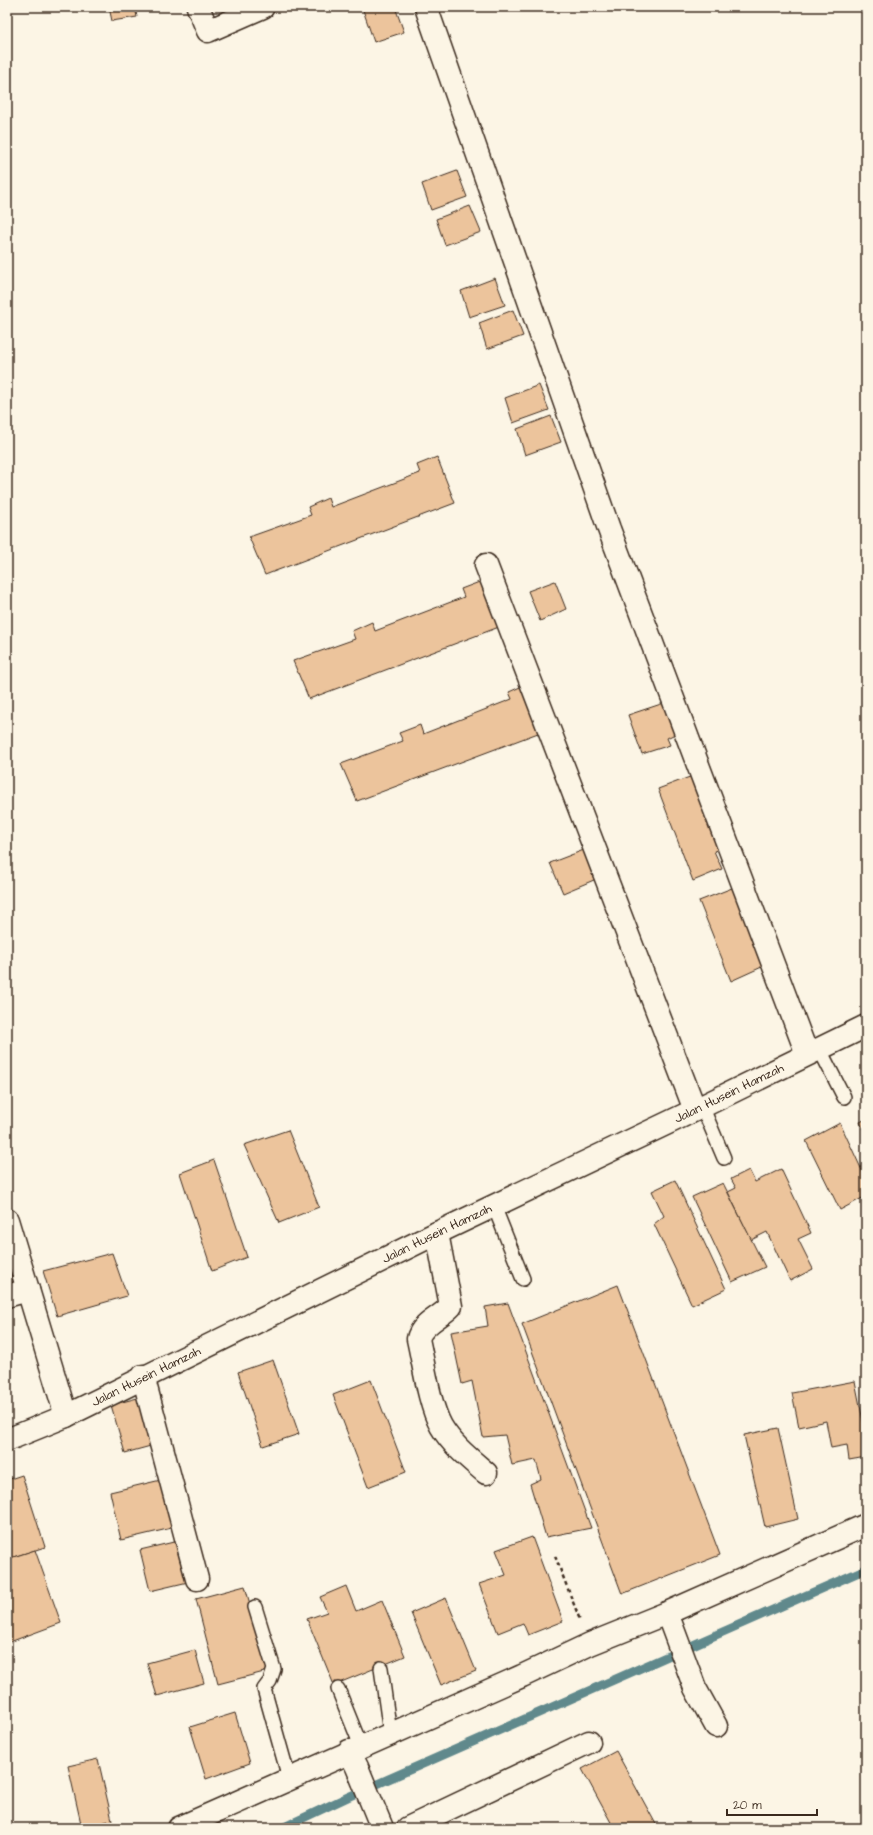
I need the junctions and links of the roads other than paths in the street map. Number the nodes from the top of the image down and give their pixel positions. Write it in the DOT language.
graph roads {
  1 [pos="198,7"];
  2 [pos="263,7"];
  3 [pos="426,7"];
  4 [pos="486,565"];
  5 [pos="866,1026"];
  6 [pos="813,1051"];
  7 [pos="844,1097"];
  8 [pos="699,1108"];
  9 [pos="724,1158"];
  10 [pos="494,1206"];
  11 [pos="7,1220"];
  12 [pos="437,1233"];
  13 [pos="523,1279"];
  14 [pos="28,1290"];
  15 [pos="7,1296"];
  16 [pos="144,1376"];
  17 [pos="66,1416"];
  18 [pos="7,1440"];
  19 [pos="486,1473"];
  20 [pos="866,1525"];
  21 [pos="197,1579"];
  22 [pos="255,1607"];
  23 [pos="671,1623"];
  24 [pos="381,1668"];
  25 [pos="338,1689"];
  26 [pos="716,1726"];
  27 [pos="390,1733"];
  28 [pos="590,1742"];
  29 [pos="356,1755"];
  30 [pos="289,1778"];
  31 [pos="178,1828"];
  32 [pos="382,1828"];
  33 [pos="408,1828"];
  1 -- 2 [label="street"];
  3 -- 6 [label="street"];
  4 -- 8 [label="street"];
  5 -- 6 [label="street, Jalan Husein Hamzah"];
  6 -- 7 [label="lane"];
  6 -- 8 [label="street, Jalan Husein Hamzah"];
  8 -- 9 [label="lane"];
  8 -- 10 [label="street, Jalan Husein Hamzah"];
  10 -- 12 [label="street, Jalan Husein Hamzah"];
  10 -- 13 [label="lane"];
  11 -- 14 [label="street"];
  12 -- 16 [label="street, Jalan Husein Hamzah"];
  12 -- 19 [label="street"];
  14 -- 15 [label="street"];
  14 -- 17 [label="street"];
  16 -- 17 [label="street, Jalan Husein Hamzah"];
  16 -- 21 [label="street"];
  17 -- 18 [label="street, Jalan Husein Hamzah"];
  20 -- 23 [label="street"];
  22 -- 30 [label="lane"];
  23 -- 26 [label="street"];
  23 -- 27 [label="street"];
  24 -- 27 [label="lane"];
  25 -- 29 [label="lane"];
  27 -- 29 [label="street"];
  28 -- 33 [label="street"];
  29 -- 30 [label="street"];
  29 -- 32 [label="street"];
  30 -- 31 [label="street"];
}
